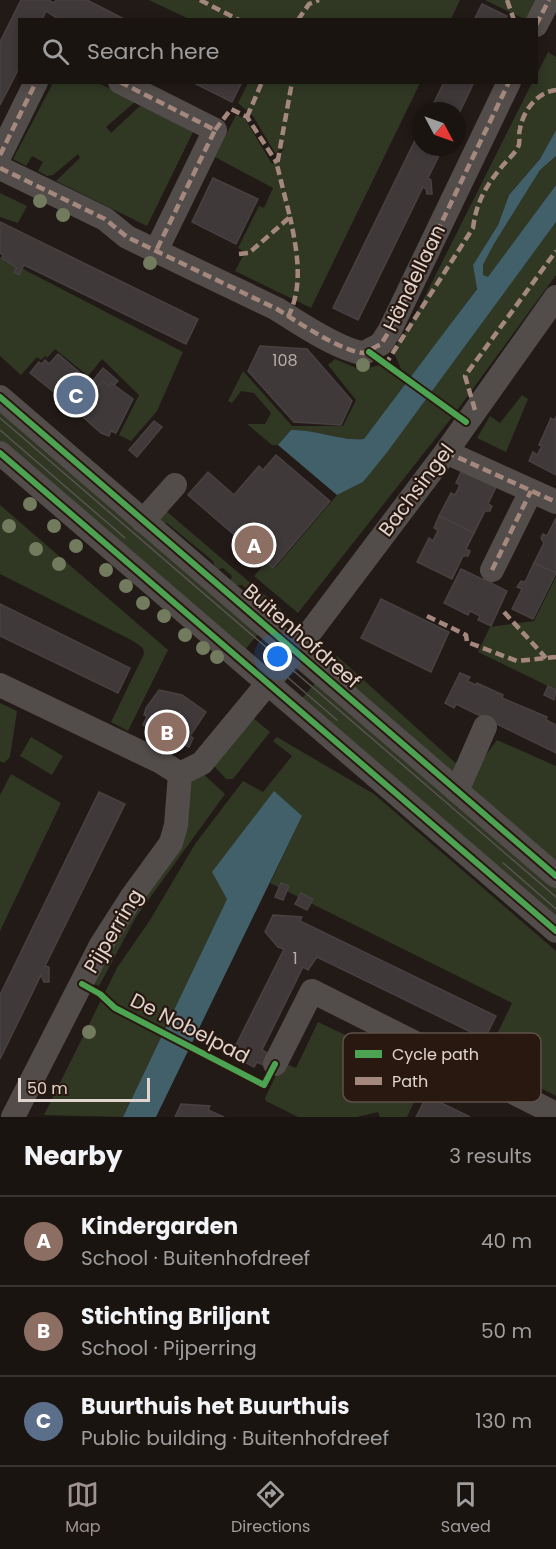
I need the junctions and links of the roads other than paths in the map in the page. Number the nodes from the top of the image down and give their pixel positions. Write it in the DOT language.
graph roads {
  1 [pos="549,0"];
  2 [pos="538,23"];
  3 [pos="35,84"];
  4 [pos="124,84"];
  5 [pos="507,84"];
  6 [pos="0,155"];
  7 [pos="0,168"];
  8 [pos="156,252"];
  9 [pos="556,297"];
  10 [pos="0,397"];
  11 [pos="446,452"];
  12 [pos="0,453"];
  13 [pos="175,485"];
  14 [pos="531,490"];
  15 [pos="556,502"];
  16 [pos="144,521"];
  17 [pos="492,570"];
  18 [pos="294,651"];
  19 [pos="268,683"];
  20 [pos="0,685"];
  21 [pos="485,727"];
  22 [pos="180,774"];
  23 [pos="457,791"];
  24 [pos="556,876"];
  25 [pos="556,931"];
  26 [pos="395,1033"];
  27 [pos="275,1064"];
  28 [pos="532,1102"];
  29 [pos="556,1114"];
  30 [pos="13,1117"];
  1 -- 2 [label="street"];
  3 -- 6 [label="street"];
  4 -- 8 [label="street"];
  5 -- 8 [label="street, Händellaan"];
  7 -- 8 [label="street, Händellaan"];
  9 -- 11 [label="street, Bachsingel"];
  10 -- 16 [label="street, Buitenhofdreef"];
  11 -- 14 [label="street"];
  11 -- 18 [label="street, Bachsingel"];
  12 -- 19 [label="street"];
  13 -- 16 [label="street"];
  14 -- 15 [label="street"];
  14 -- 17 [label="street"];
  16 -- 18 [label="street, Buitenhofdreef"];
  18 -- 19 [label="street, Buitenhofdreef"];
  18 -- 23 [label="street, Buitenhofdreef"];
  19 -- 22 [label="street"];
  19 -- 25 [label="street"];
  20 -- 22 [label="street"];
  21 -- 23 [label="street"];
  22 -- 30 [label="street, Pijperring"];
  23 -- 24 [label="street, Buitenhofdreef"];
  26 -- 27 [label="street"];
  28 -- 29 [label="street"];
}
